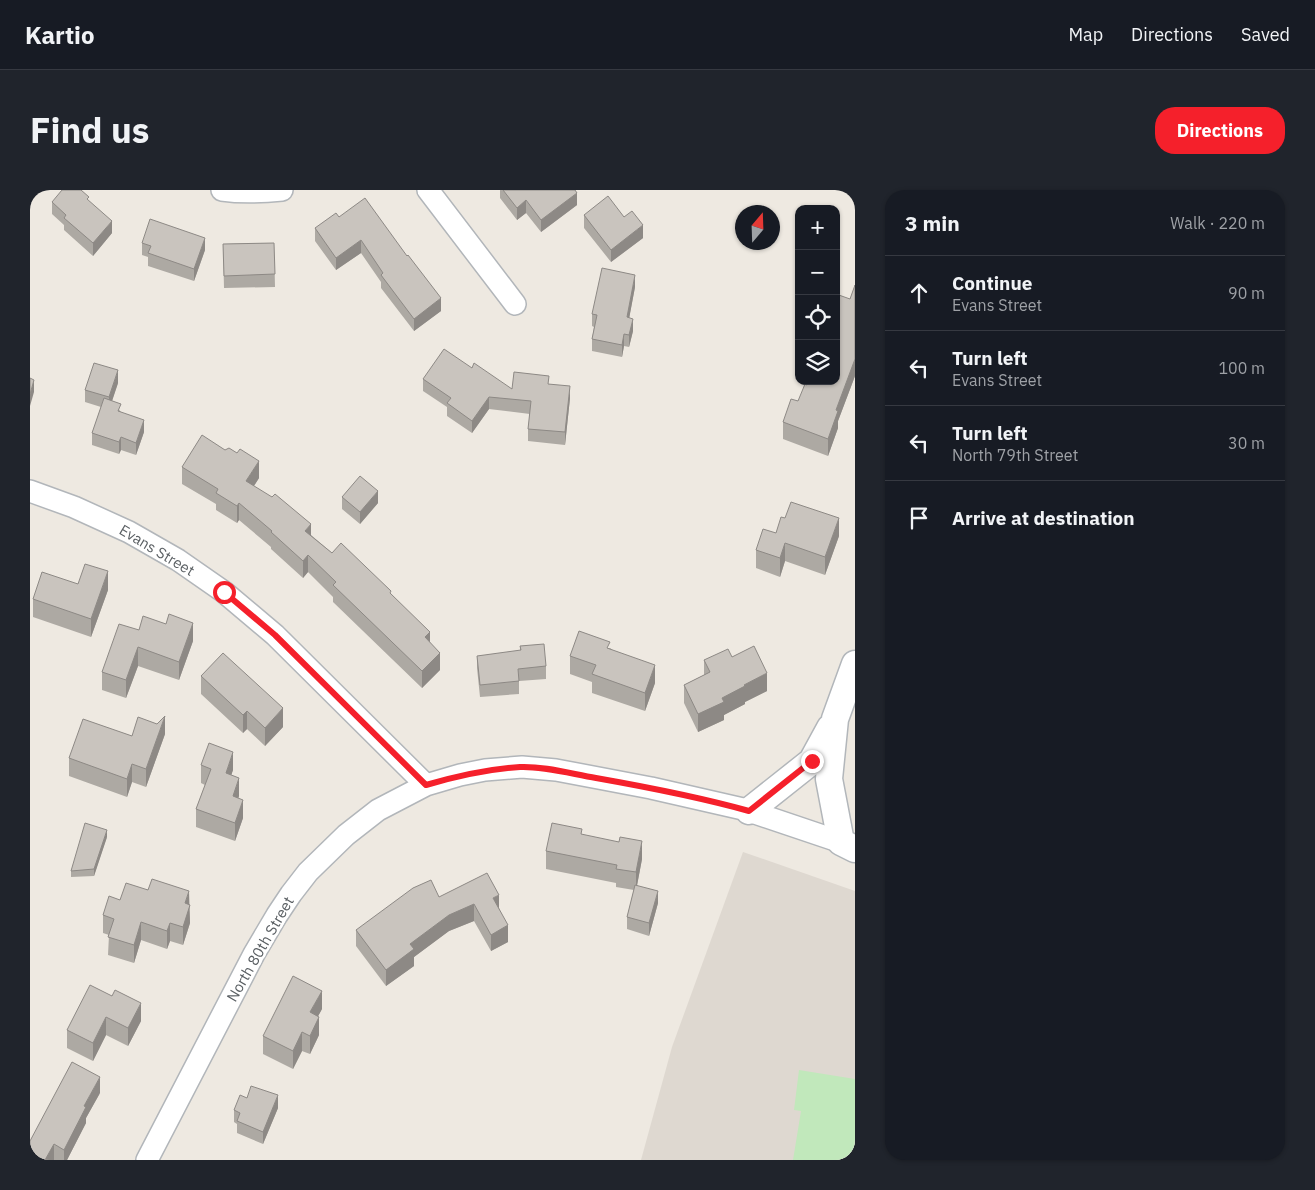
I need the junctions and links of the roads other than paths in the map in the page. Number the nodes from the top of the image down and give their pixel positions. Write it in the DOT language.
graph roads {
  1 [pos="222,190"];
  2 [pos="282,190"];
  3 [pos="428,190"];
  4 [pos="515,304"];
  5 [pos="30,491"];
  6 [pos="855,664"];
  7 [pos="835,719"];
  8 [pos="426,785"];
  9 [pos="749,811"];
  10 [pos="848,845"];
  11 [pos="147,1160"];
  1 -- 2 [label="street"];
  3 -- 4 [label="street"];
  5 -- 8 [label="street, Evans Street"];
  6 -- 7 [label="street"];
  7 -- 9 [label="street"];
  7 -- 10 [label="street"];
  8 -- 9 [label="street"];
  8 -- 11 [label="street, North 80th Street"];
  9 -- 10 [label="street"];
}
